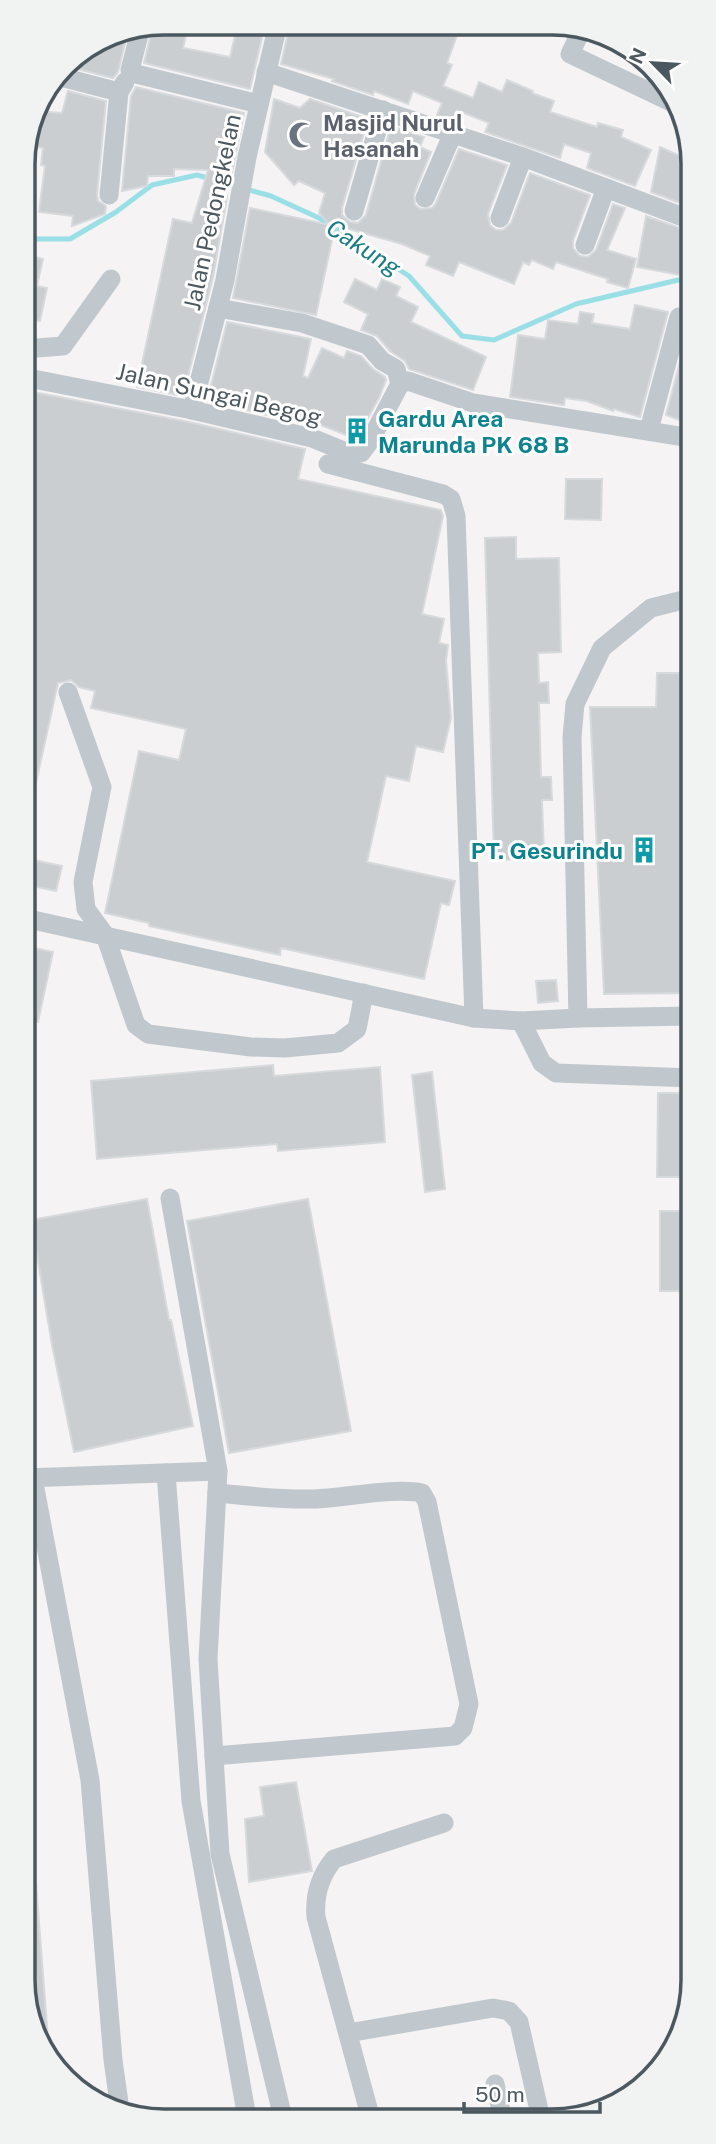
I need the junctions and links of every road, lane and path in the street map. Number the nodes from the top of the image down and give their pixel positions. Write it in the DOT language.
graph roads {
  1 [pos="275,35"];
  2 [pos="578,37"];
  3 [pos="139,38"];
  4 [pos="131,72"];
  5 [pos="266,72"];
  6 [pos="67,79"];
  7 [pos="119,92"];
  8 [pos="663,98"];
  9 [pos="259,104"];
  10 [pos="383,110"];
  11 [pos="453,133"];
  12 [pos="523,157"];
  13 [pos="606,188"];
  14 [pos="109,195"];
  15 [pos="425,198"];
  16 [pos="354,211"];
  17 [pos="681,216"];
  18 [pos="500,218"];
  19 [pos="585,246"];
  20 [pos="111,279"];
  21 [pos="218,309"];
  22 [pos="679,317"];
  23 [pos="35,348"];
  24 [pos="35,379"];
  25 [pos="400,384"];
  26 [pos="192,410"];
  27 [pos="649,430"];
  28 [pos="681,436"];
  29 [pos="328,464"];
  30 [pos="681,600"];
  31 [pos="68,692"];
  32 [pos="35,920"];
  33 [pos="105,935"];
  34 [pos="364,993"];
  35 [pos="681,1016"];
  36 [pos="474,1018"];
  37 [pos="578,1018"];
  38 [pos="521,1021"];
  39 [pos="681,1078"];
  40 [pos="170,1198"];
  41 [pos="218,1471"];
  42 [pos="166,1473"];
  43 [pos="35,1478"];
  44 [pos="216,1493"];
  45 [pos="35,1508"];
  46 [pos="214,1756"];
  47 [pos="444,1823"];
  48 [pos="348,2033"];
  49 [pos="495,2084"];
  50 [pos="119,2100"];
  51 [pos="245,2109"];
  52 [pos="281,2109"];
  53 [pos="368,2109"];
  54 [pos="501,2109"];
  55 [pos="539,2109"];
  1 -- 5 [label="street, Jalan Pedongkelan"];
  2 -- 8 [label="street"];
  3 -- 4 [label="street"];
  4 -- 7 [label="street"];
  4 -- 9 [label="street"];
  5 -- 9 [label="street, Jalan Pedongkelan"];
  5 -- 10 [label="street"];
  6 -- 7 [label="street"];
  7 -- 14 [label="street"];
  9 -- 21 [label="street, Jalan Pedongkelan"];
  10 -- 11 [label="street"];
  10 -- 16 [label="street"];
  11 -- 12 [label="street"];
  11 -- 15 [label="street"];
  12 -- 13 [label="street"];
  12 -- 18 [label="street"];
  13 -- 17 [label="street"];
  13 -- 19 [label="street"];
  20 -- 23 [label="street"];
  21 -- 25 [label="street"];
  21 -- 26 [label="street, Jalan Pedongkelan"];
  22 -- 27 [label="street"];
  24 -- 26 [label="street, Jalan Sungai Begog"];
  25 -- 26 [label="street, Jalan Sungai Begog"];
  25 -- 27 [label="street"];
  27 -- 28 [label="street"];
  29 -- 36 [label="street"];
  30 -- 37 [label="street"];
  31 -- 33 [label="street"];
  32 -- 33 [label="street"];
  33 -- 34 [label="street"];
  33 -- 34 [label="street"];
  34 -- 36 [label="street"];
  35 -- 37 [label="street"];
  36 -- 38 [label="street"];
  37 -- 38 [label="street"];
  38 -- 39 [label="street"];
  40 -- 41 [label="street"];
  41 -- 42 [label="street"];
  41 -- 44 [label="street"];
  42 -- 43 [label="street"];
  42 -- 51 [label="street"];
  44 -- 46 [label="street"];
  44 -- 46 [label="street"];
  45 -- 50 [label="street"];
  46 -- 52 [label="street"];
  47 -- 48 [label="street"];
  48 -- 53 [label="street"];
  48 -- 55 [label="street"];
  49 -- 54 [label="street"];
}
